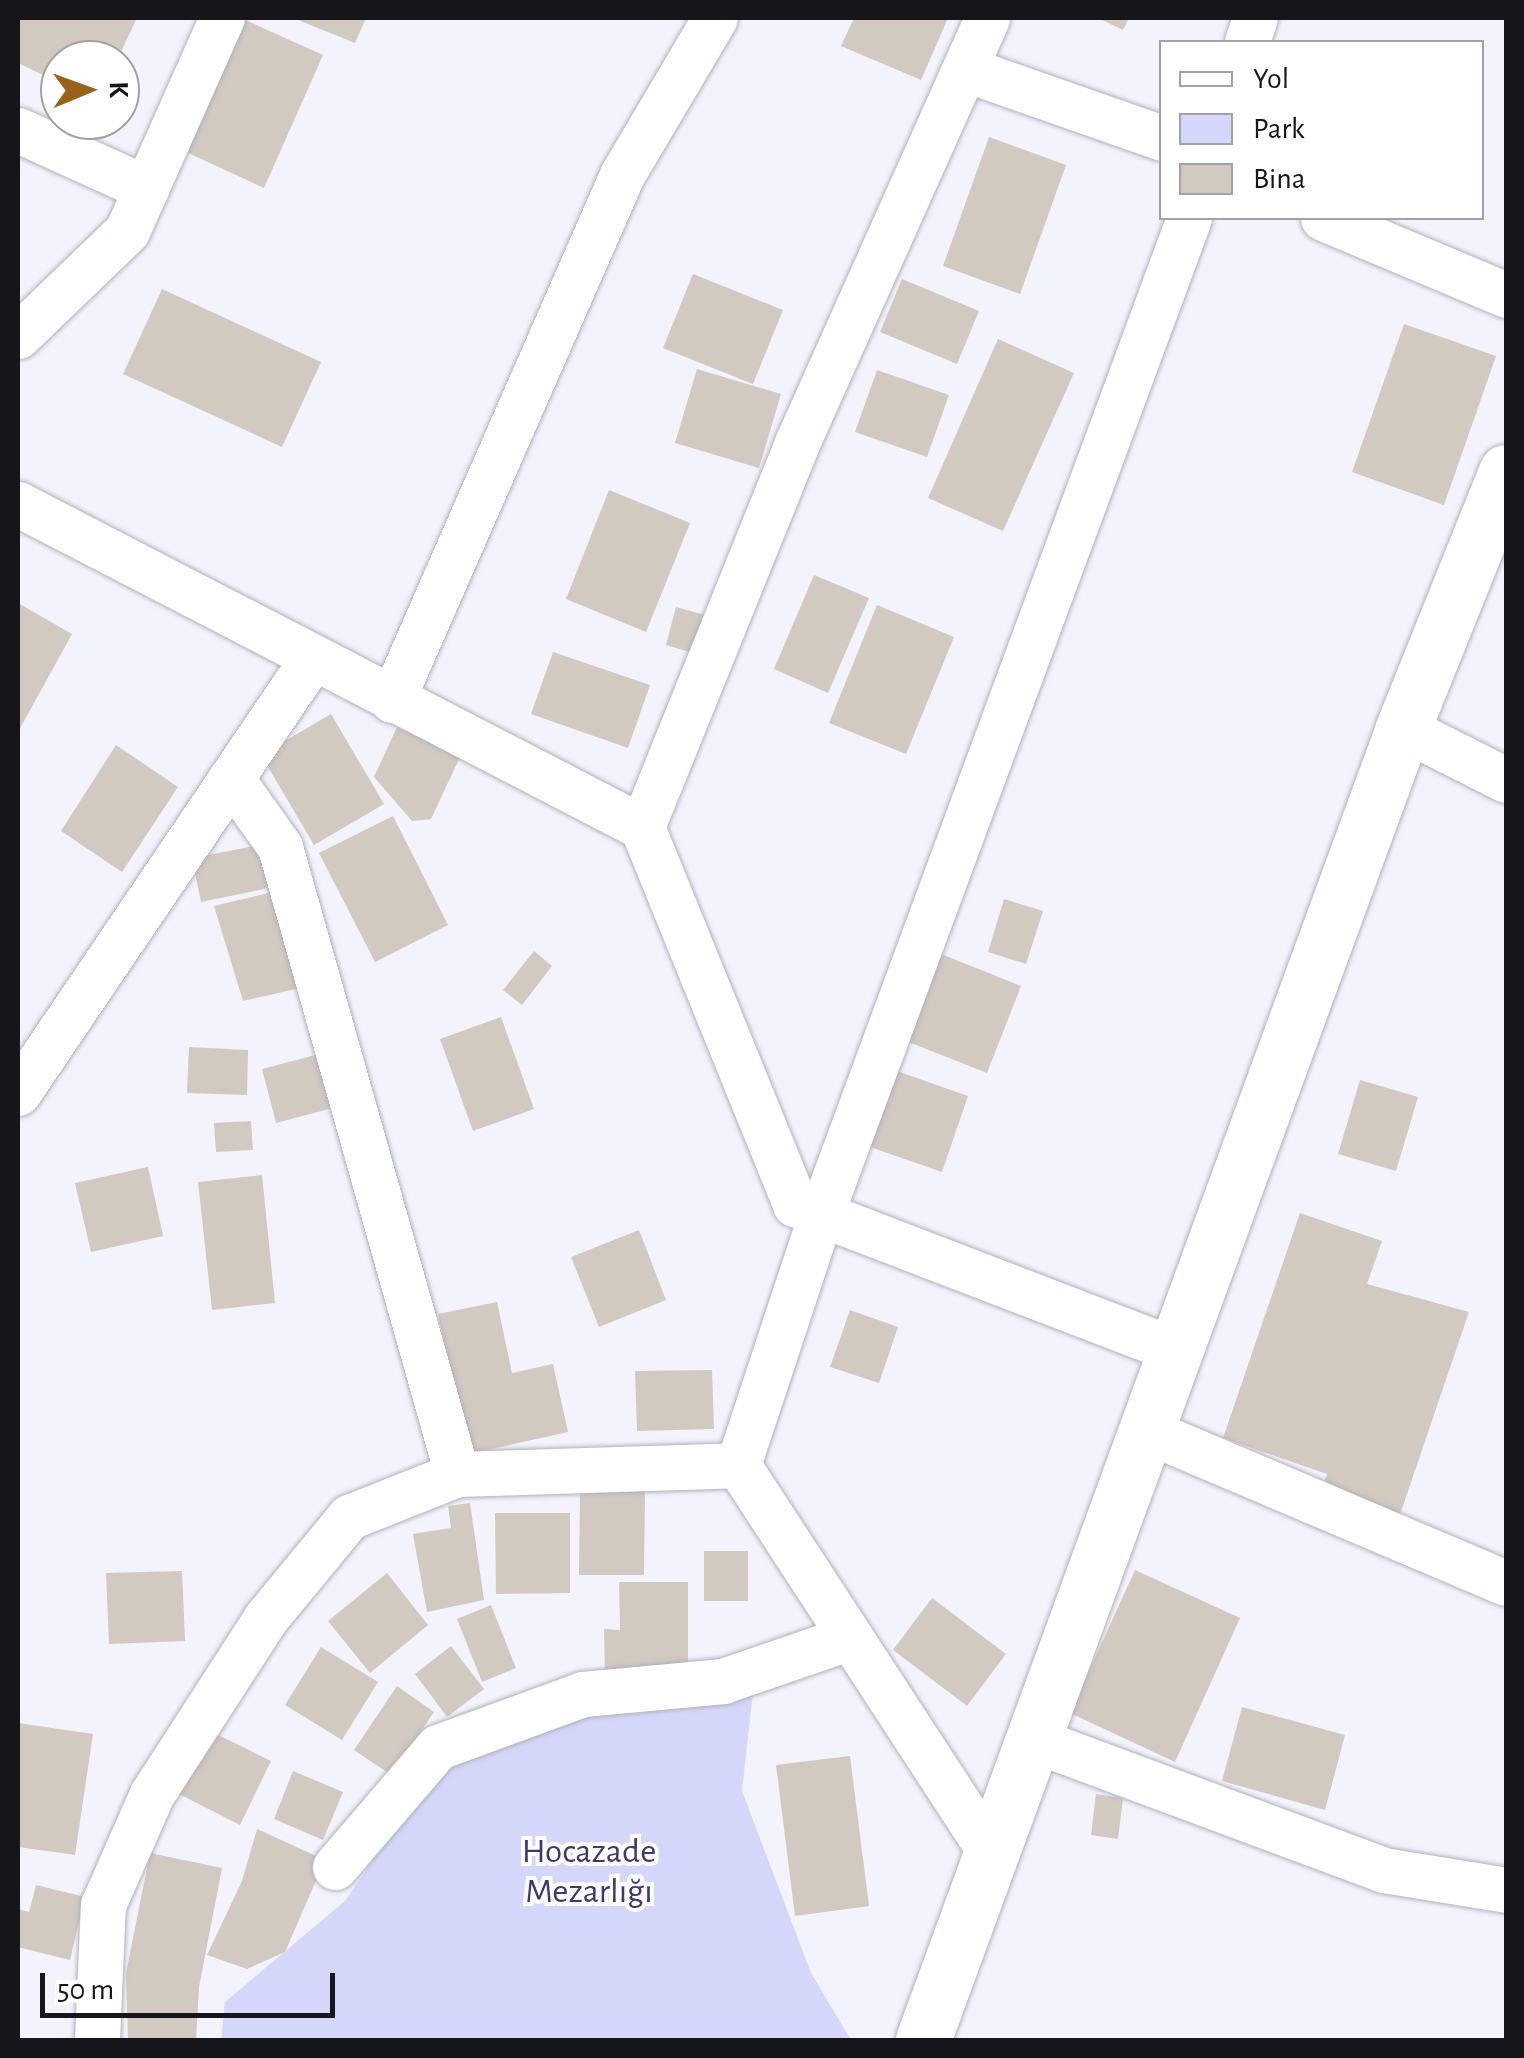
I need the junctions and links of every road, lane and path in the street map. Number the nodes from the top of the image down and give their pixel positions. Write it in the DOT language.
graph roads {
  1 [pos="222,18"];
  2 [pos="715,18"];
  3 [pos="988,18"];
  4 [pos="968,70"];
  5 [pos="18,130"];
  6 [pos="1159,137"];
  7 [pos="146,188"];
  8 [pos="1189,220"];
  9 [pos="1328,220"];
  10 [pos="1506,295"];
  11 [pos="18,336"];
  12 [pos="1506,472"];
  13 [pos="18,504"];
  14 [pos="312,659"];
  15 [pos="392,700"];
  16 [pos="1403,728"];
  17 [pos="231,778"];
  18 [pos="1506,780"];
  19 [pos="642,826"];
  20 [pos="18,1093"];
  21 [pos="821,1214"];
  22 [pos="1173,1349"];
  23 [pos="1143,1429"];
  24 [pos="738,1465"];
  25 [pos="457,1474"];
  26 [pos="1506,1583"];
  27 [pos="848,1638"];
  28 [pos="1029,1738"];
  29 [pos="990,1850"];
  30 [pos="336,1867"];
  31 [pos="1506,1890"];
  32 [pos="97,2040"];
  33 [pos="922,2040"];
  1 -- 7 [label="street"];
  2 -- 15 [label="street"];
  3 -- 4 [label="street"];
  4 -- 6 [label="street"];
  4 -- 19 [label="street"];
  5 -- 7 [label="street"];
  7 -- 11 [label="street"];
  8 -- 21 [label="street"];
  9 -- 10 [label="street"];
  12 -- 16 [label="street"];
  13 -- 14 [label="street"];
  14 -- 15 [label="street"];
  14 -- 17 [label="street"];
  15 -- 19 [label="street"];
  16 -- 18 [label="street"];
  16 -- 22 [label="street"];
  17 -- 20 [label="street"];
  17 -- 25 [label="street"];
  19 -- 21 [label="street"];
  21 -- 22 [label="street"];
  21 -- 24 [label="street"];
  22 -- 23 [label="street"];
  23 -- 26 [label="street"];
  23 -- 28 [label="street"];
  24 -- 25 [label="street"];
  24 -- 27 [label="street"];
  25 -- 32 [label="street"];
  27 -- 29 [label="street"];
  27 -- 30 [label="street"];
  28 -- 29 [label="street"];
  28 -- 31 [label="street"];
  29 -- 33 [label="street"];
}
